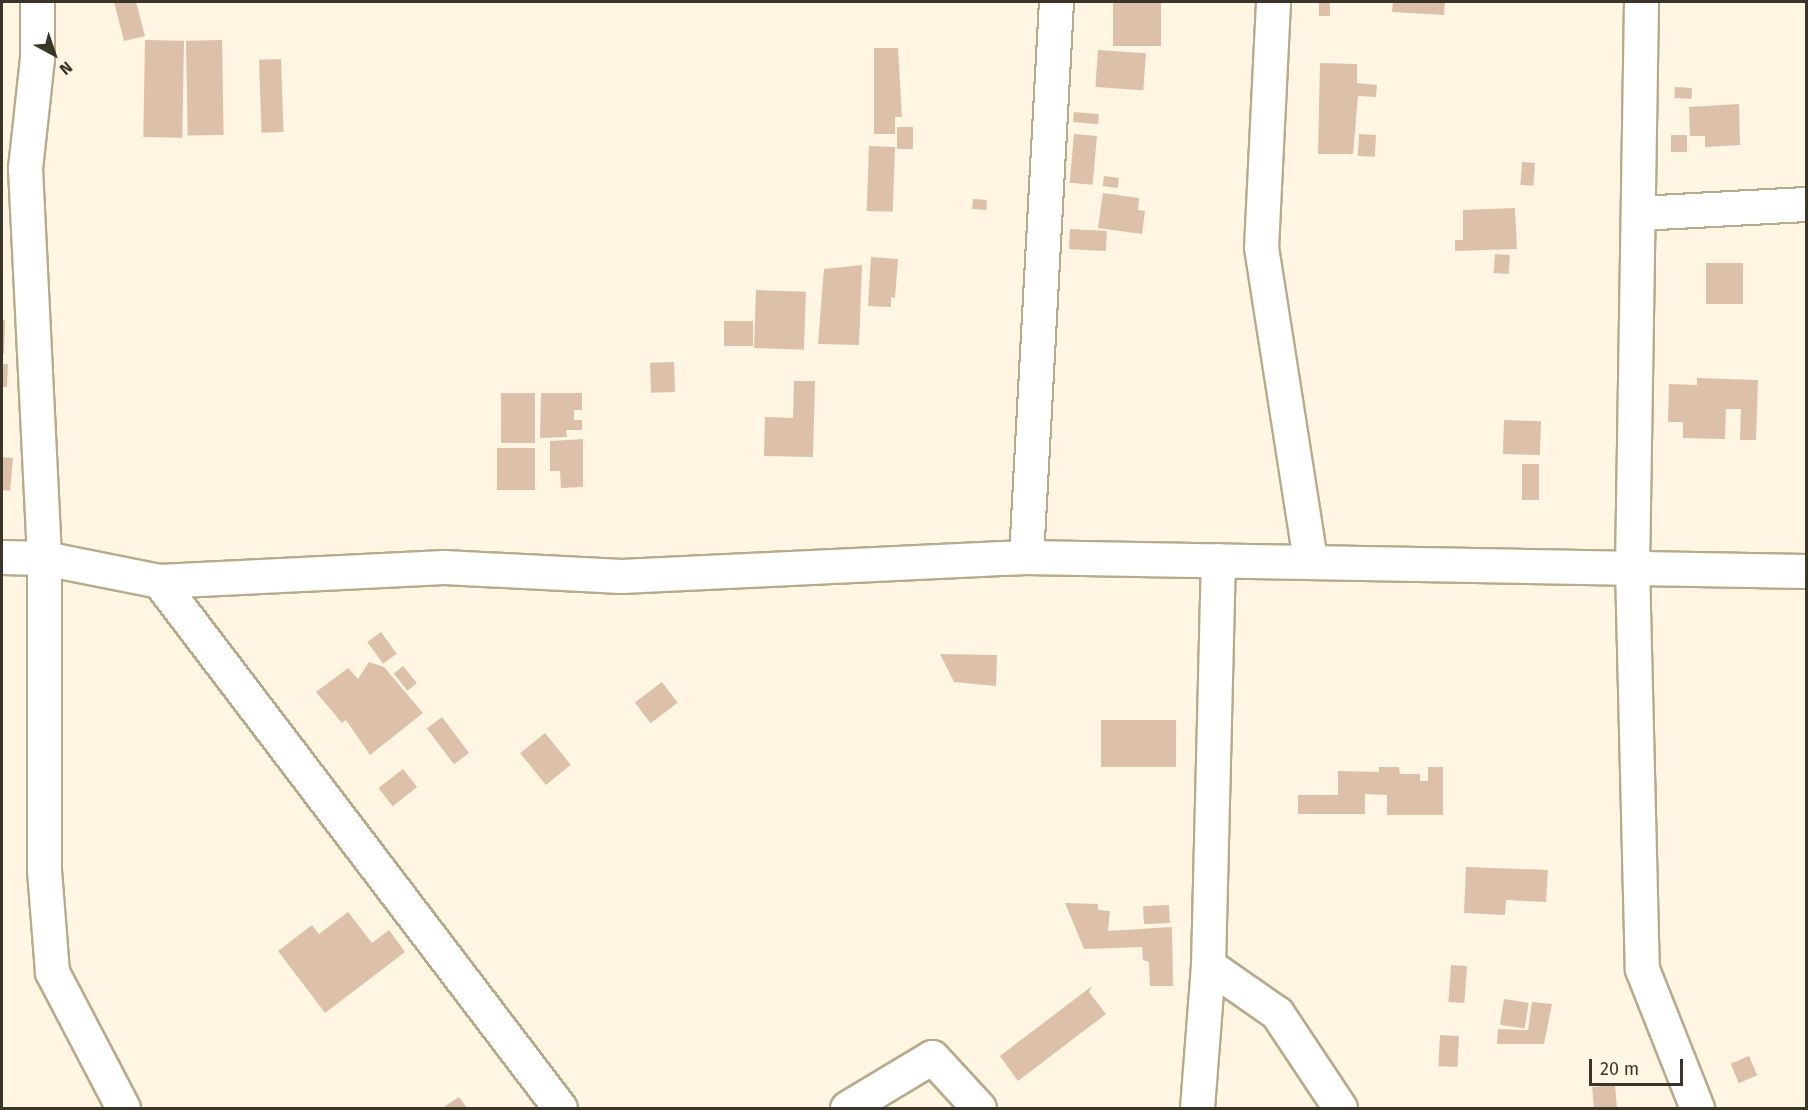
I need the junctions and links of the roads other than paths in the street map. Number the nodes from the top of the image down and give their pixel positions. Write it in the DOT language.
graph roads {
  1 [pos="37,2"];
  2 [pos="1056,2"];
  3 [pos="1273,2"];
  4 [pos="1641,2"];
  5 [pos="13,168"];
  6 [pos="1806,204"];
  7 [pos="1639,213"];
  8 [pos="2,557"];
  9 [pos="1026,557"];
  10 [pos="44,558"];
  11 [pos="1218,560"];
  12 [pos="1310,561"];
  13 [pos="1632,567"];
  14 [pos="1806,570"];
  15 [pos="159,581"];
  16 [pos="1208,965"];
  17 [pos="123,1108"];
  18 [pos="560,1108"];
  19 [pos="847,1108"];
  20 [pos="979,1108"];
  21 [pos="1197,1108"];
  22 [pos="1340,1108"];
  23 [pos="1697,1108"];
  1 -- 5 [label="street"];
  2 -- 9 [label="street"];
  3 -- 12 [label="street"];
  4 -- 7 [label="street"];
  5 -- 10 [label="street"];
  6 -- 7 [label="street"];
  7 -- 13 [label="street"];
  8 -- 10 [label="street"];
  9 -- 11 [label="street"];
  9 -- 15 [label="street"];
  10 -- 15 [label="street"];
  10 -- 17 [label="street"];
  11 -- 12 [label="street"];
  11 -- 16 [label="street"];
  12 -- 13 [label="street"];
  13 -- 14 [label="street"];
  13 -- 23 [label="street"];
  15 -- 18 [label="street"];
  16 -- 21 [label="street"];
  16 -- 22 [label="street"];
  19 -- 20 [label="street"];
}
